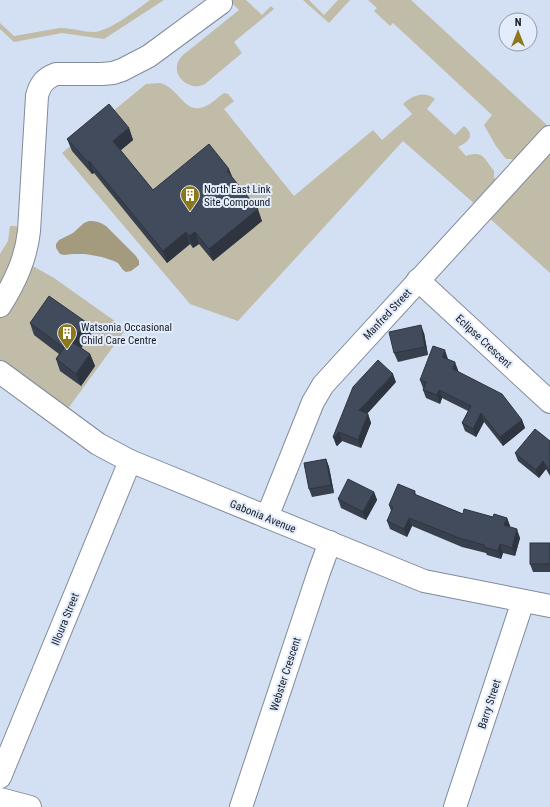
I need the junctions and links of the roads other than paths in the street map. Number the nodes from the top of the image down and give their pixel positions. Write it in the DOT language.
graph roads {
  1 [pos="221,3"];
  2 [pos="550,137"];
  3 [pos="418,280"];
  4 [pos="0,306"];
  5 [pos="0,372"];
  6 [pos="550,402"];
  7 [pos="130,461"];
  8 [pos="267,518"];
  9 [pos="330,542"];
  10 [pos="522,601"];
  11 [pos="550,606"];
  12 [pos="0,777"];
  13 [pos="0,799"];
  14 [pos="30,807"];
  15 [pos="241,807"];
  16 [pos="455,807"];
  1 -- 4 [label="street"];
  2 -- 3 [label="street, Manfred Street"];
  3 -- 6 [label="street, Eclipse Crescent"];
  3 -- 8 [label="street, Manfred Street"];
  5 -- 7 [label="street, Gabonia Avenue"];
  7 -- 8 [label="street, Gabonia Avenue"];
  7 -- 12 [label="street, Illoura Street"];
  8 -- 9 [label="street, Gabonia Avenue"];
  9 -- 10 [label="street, Gabonia Avenue"];
  9 -- 15 [label="street, Webster Crescent"];
  10 -- 11 [label="street, Gabonia Avenue"];
  10 -- 16 [label="street, Barry Street"];
  13 -- 14 [label="street"];
}
